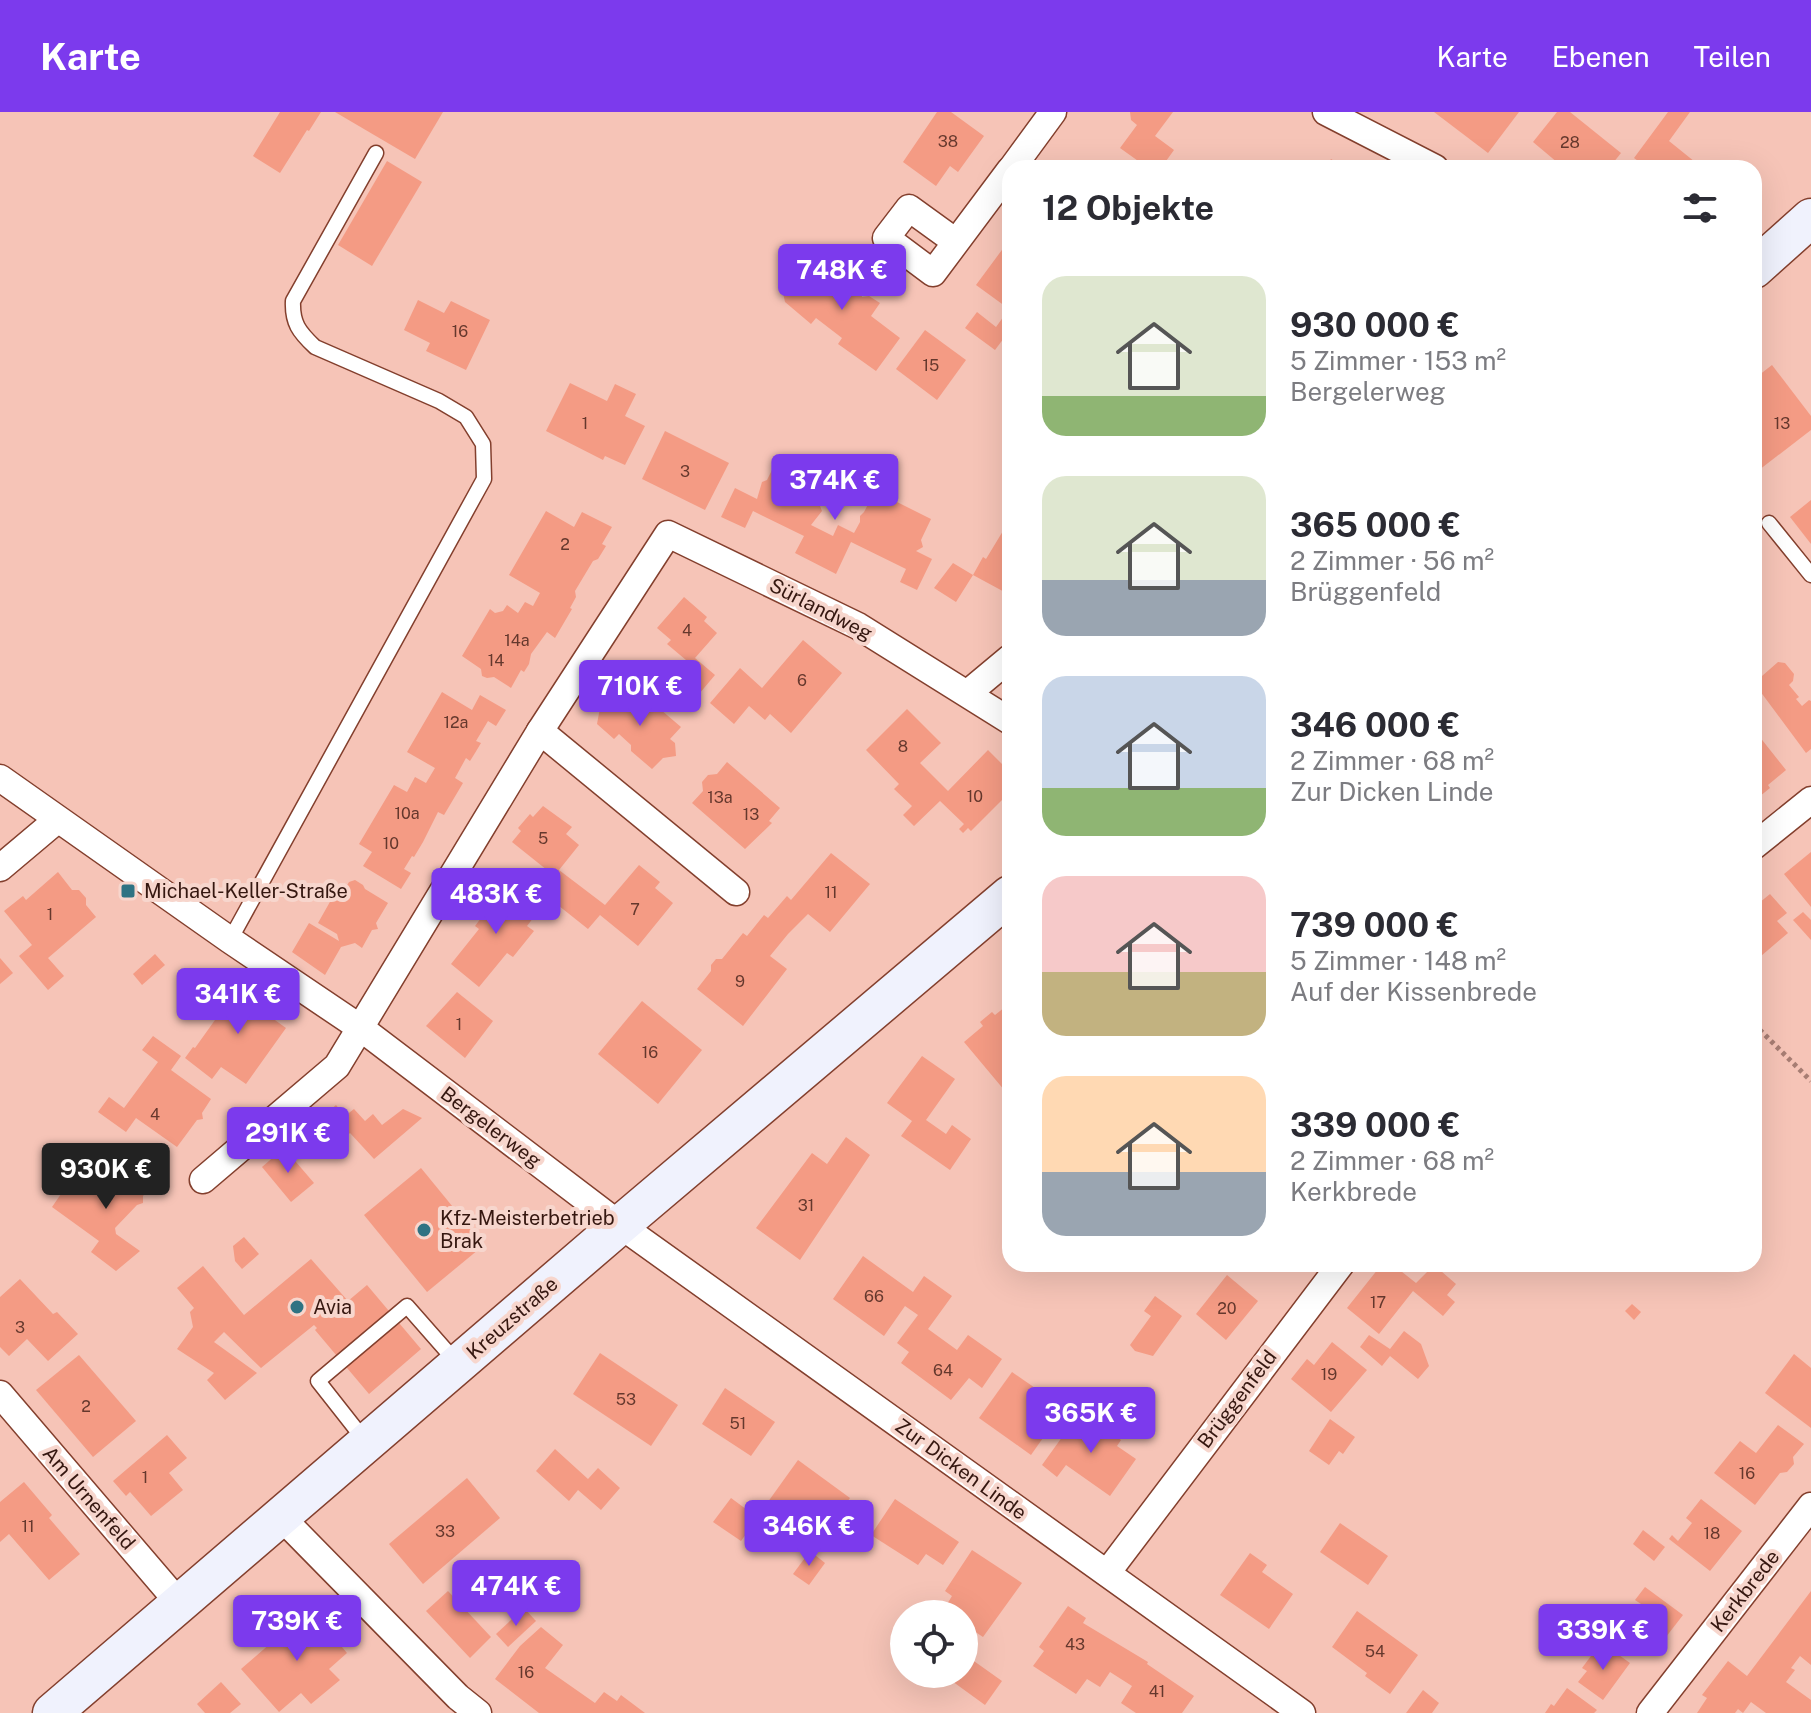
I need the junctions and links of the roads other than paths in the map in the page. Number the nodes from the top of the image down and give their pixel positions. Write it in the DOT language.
graph roads {
  1 [pos="1053,112"];
  2 [pos="1326,112"];
  3 [pos="376,153"];
  4 [pos="1018,160"];
  5 [pos="1419,160"];
  6 [pos="1002,181"];
  7 [pos="1811,218"];
  8 [pos="956,242"];
  9 [pos="1762,262"];
  10 [pos="1769,523"];
  11 [pos="1811,575"];
  12 [pos="1002,665"];
  13 [pos="968,693"];
  14 [pos="1002,716"];
  15 [pos="540,731"];
  16 [pos="0,778"];
  17 [pos="1811,800"];
  18 [pos="57,820"];
  19 [pos="1762,840"];
  20 [pos="0,868"];
  21 [pos="736,892"];
  22 [pos="1002,902"];
  23 [pos="230,940"];
  24 [pos="362,1029"];
  25 [pos="203,1180"];
  26 [pos="620,1225"];
  27 [pos="1334,1272"];
  28 [pos="458,1365"];
  29 [pos="0,1394"];
  30 [pos="367,1443"];
  31 [pos="1811,1506"];
  32 [pos="281,1517"];
  33 [pos="1107,1573"];
  34 [pos="179,1603"];
  35 [pos="52,1713"];
  36 [pos="478,1713"];
  37 [pos="1302,1713"];
  38 [pos="1650,1713"];
  1 -- 4 [label="street"];
  2 -- 5 [label="street"];
  3 -- 23 [label="lane"];
  6 -- 8 [label="street"];
  7 -- 9 [label="street"];
  10 -- 11 [label="lane"];
  12 -- 13 [label="street"];
  13 -- 14 [label="street, Sürlandweg"];
  13 -- 15 [label="street, Sürlandweg"];
  15 -- 21 [label="street"];
  15 -- 24 [label="street"];
  16 -- 18 [label="street, Bergelerweg"];
  17 -- 19 [label="street"];
  18 -- 20 [label="street"];
  18 -- 23 [label="street, Bergelerweg"];
  22 -- 26 [label="street, Kreuzstraße"];
  23 -- 24 [label="street, Bergelerweg"];
  24 -- 25 [label="street"];
  24 -- 26 [label="street, Bergelerweg"];
  26 -- 28 [label="street, Kreuzstraße"];
  26 -- 33 [label="street, Zur Dicken Linde"];
  27 -- 33 [label="street, Brüggenfeld"];
  28 -- 30 [label="street, Kreuzstraße"];
  28 -- 30 [label="lane"];
  29 -- 34 [label="street, Am Urnenfeld"];
  30 -- 32 [label="street, Kreuzstraße"];
  31 -- 38 [label="street, Kerkbrede"];
  32 -- 34 [label="street, Kreuzstraße"];
  32 -- 36 [label="street"];
  33 -- 37 [label="street, Zur Dicken Linde"];
  34 -- 35 [label="street, Kreuzstraße"];
}
